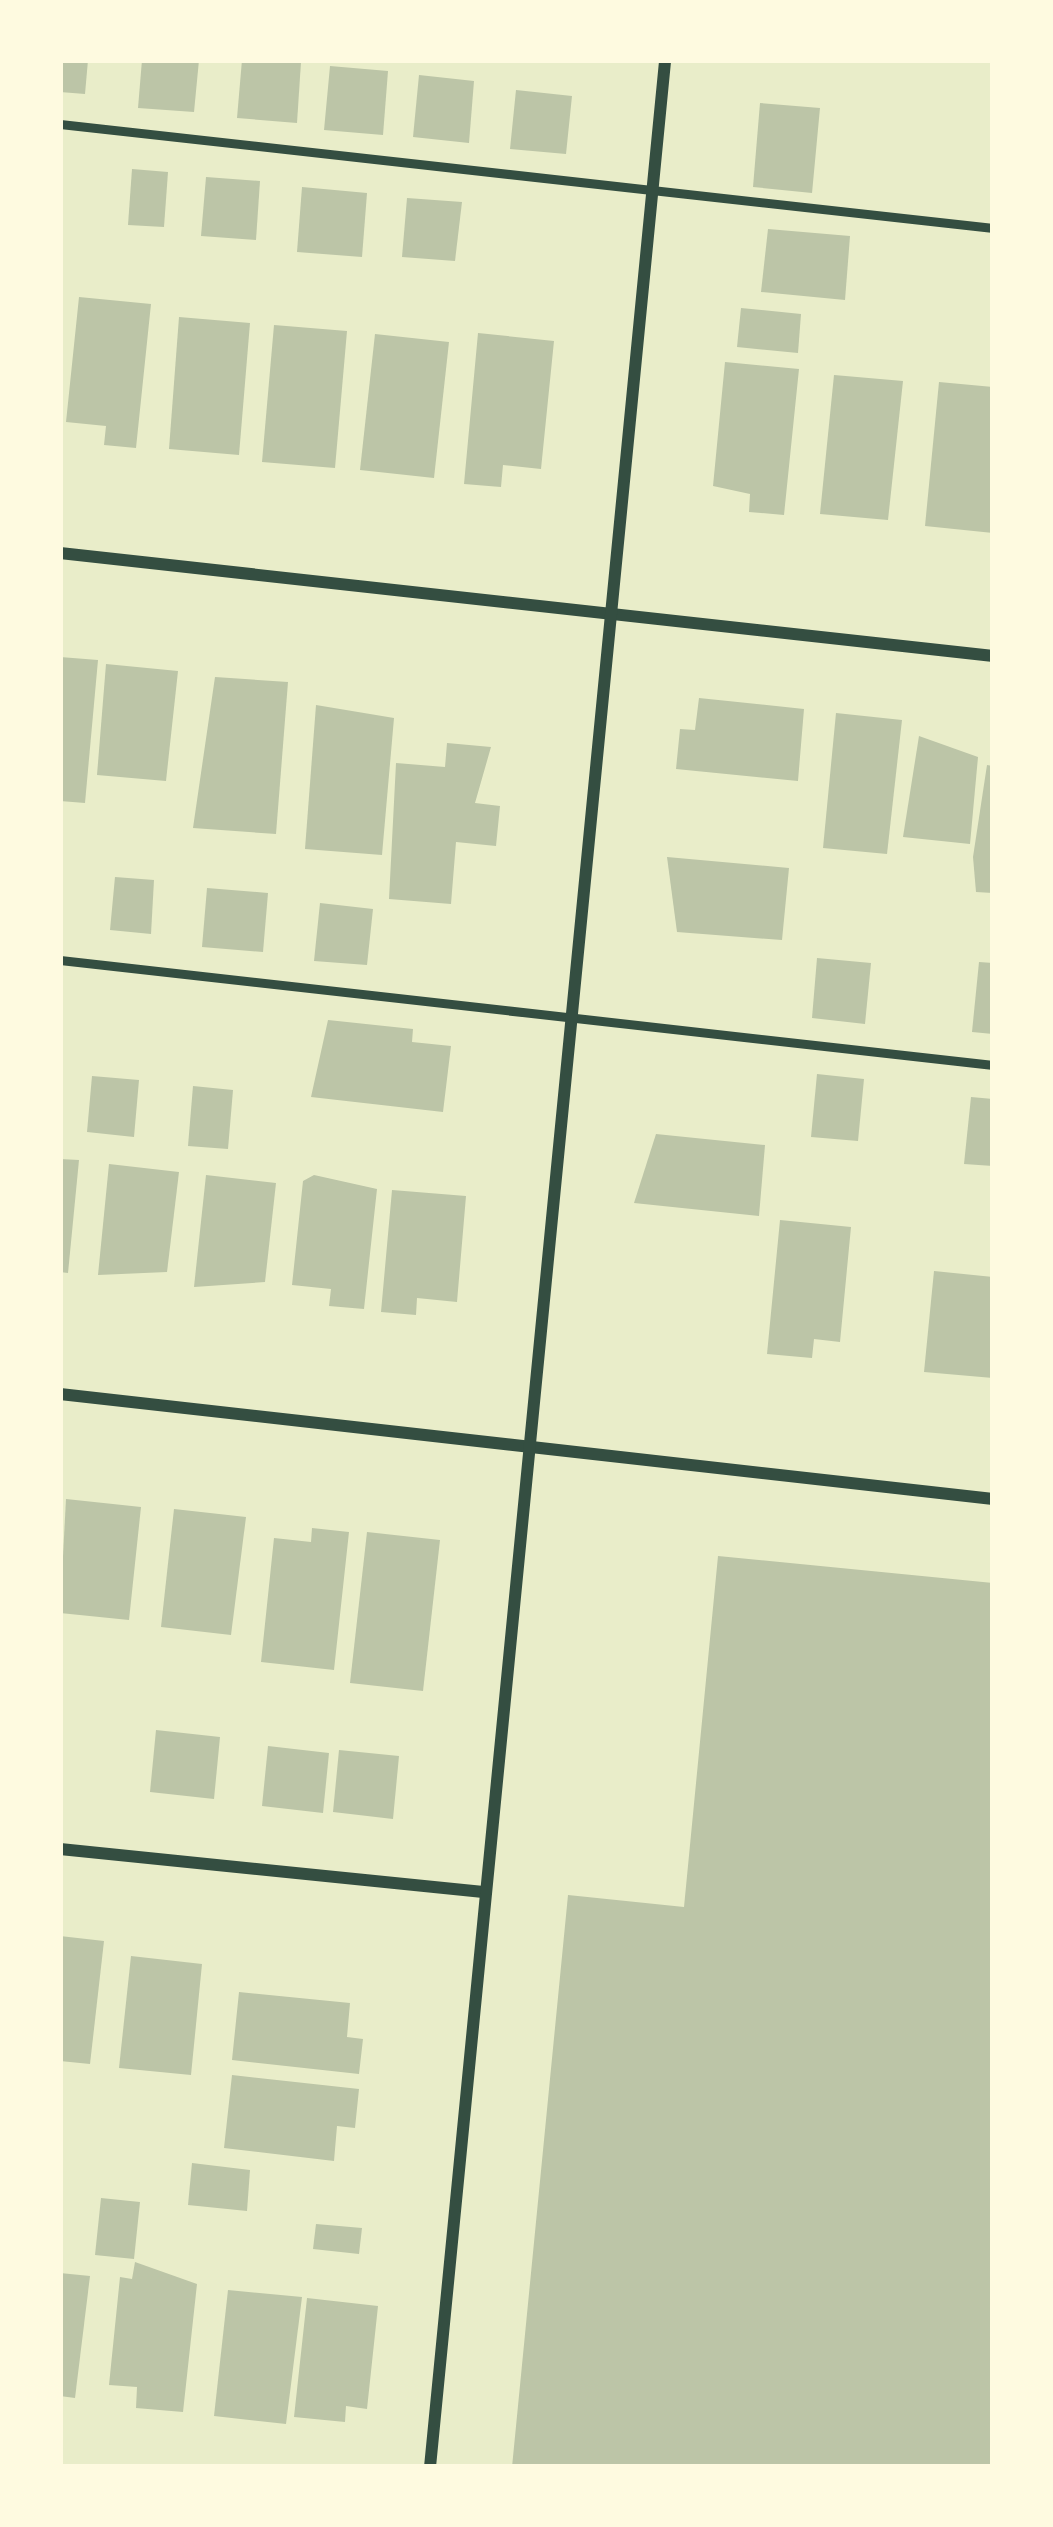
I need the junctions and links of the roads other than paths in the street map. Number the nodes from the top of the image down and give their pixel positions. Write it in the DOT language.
graph roads {
  1 [pos="664,60"];
  2 [pos="60,124"];
  3 [pos="652,189"];
  4 [pos="993,228"];
  5 [pos="60,553"];
  6 [pos="606,614"];
  7 [pos="993,656"];
  8 [pos="60,960"];
  9 [pos="566,1018"];
  10 [pos="993,1065"];
  11 [pos="60,1394"];
  12 [pos="525,1447"];
  13 [pos="993,1499"];
  14 [pos="60,1849"];
  15 [pos="481,1892"];
  16 [pos="430,2467"];
  1 -- 3 [label="street"];
  2 -- 3 [label="lane"];
  3 -- 4 [label="lane"];
  3 -- 6 [label="street"];
  5 -- 6 [label="street"];
  6 -- 7 [label="street"];
  6 -- 9 [label="street"];
  8 -- 9 [label="lane"];
  9 -- 10 [label="lane"];
  9 -- 12 [label="street"];
  11 -- 12 [label="street"];
  12 -- 13 [label="street"];
  12 -- 15 [label="street"];
  14 -- 15 [label="street"];
  15 -- 16 [label="street"];
}
